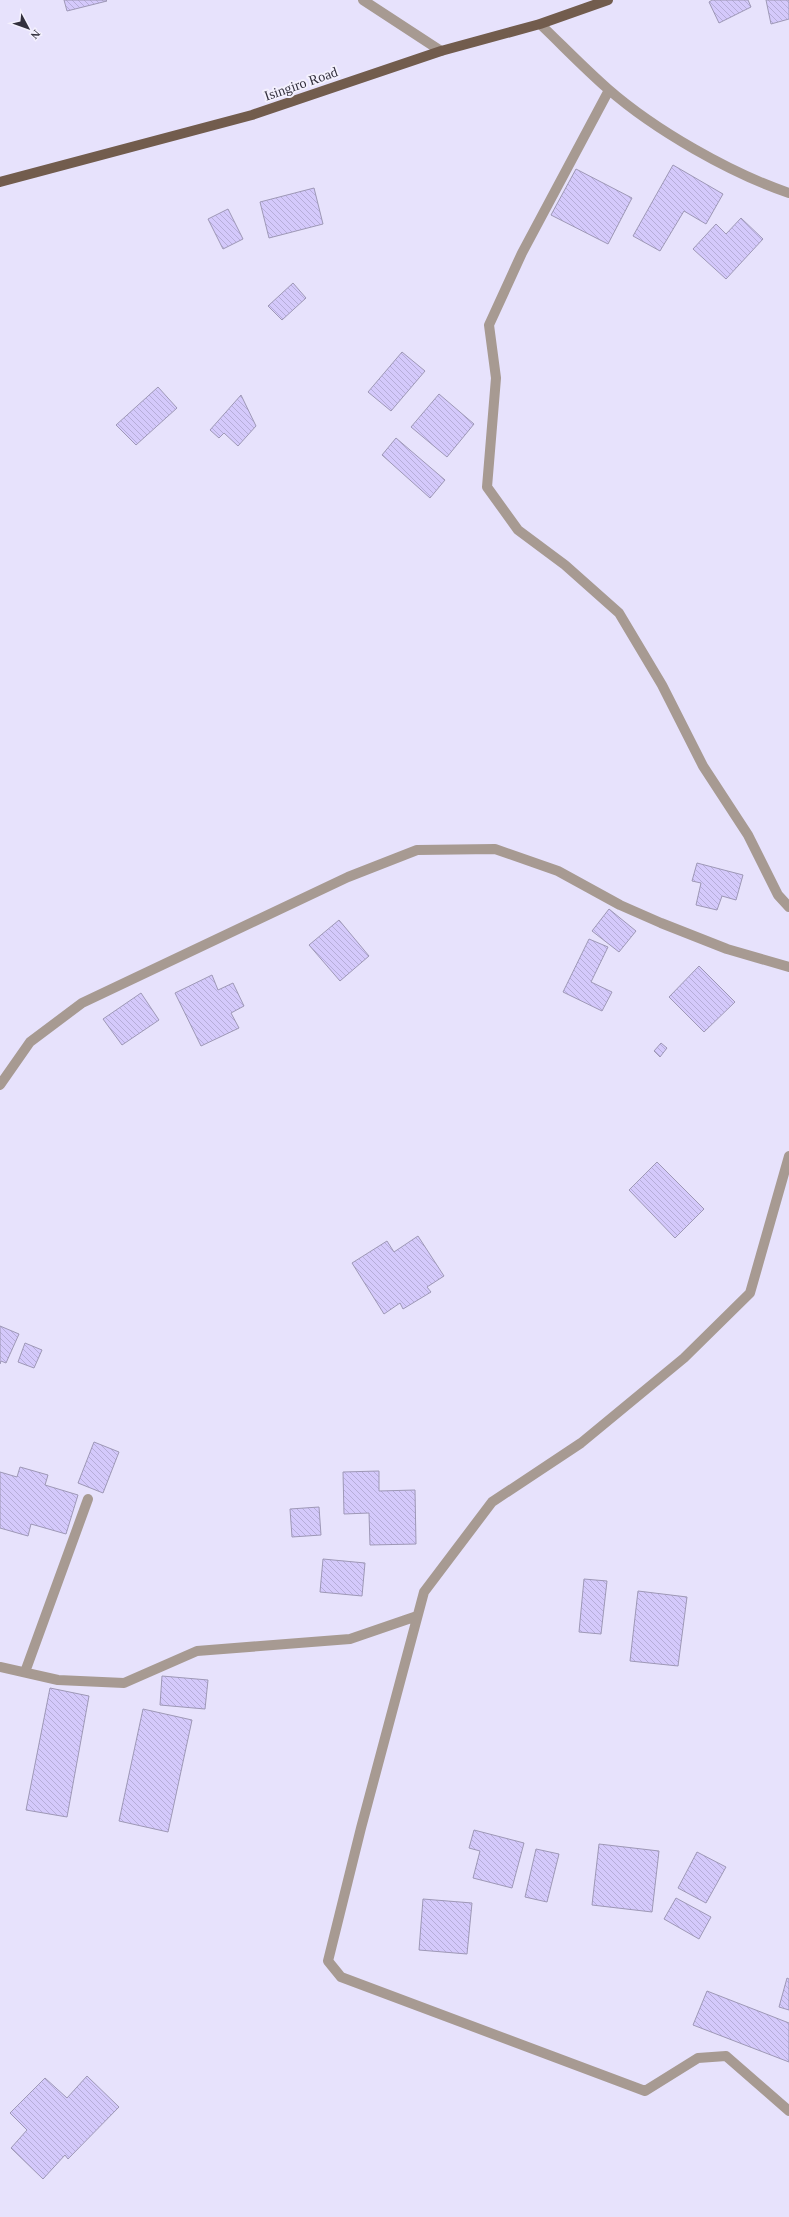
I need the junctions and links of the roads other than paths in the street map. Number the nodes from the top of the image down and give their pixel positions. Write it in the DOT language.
graph roads {
  1 [pos="363,0"];
  2 [pos="608,0"];
  3 [pos="540,24"];
  4 [pos="440,51"];
  5 [pos="609,90"];
  6 [pos="0,182"];
  7 [pos="789,193"];
  8 [pos="789,906"];
  9 [pos="789,967"];
  10 [pos="0,1084"];
  11 [pos="789,1156"];
  12 [pos="88,1499"];
  13 [pos="417,1616"];
  14 [pos="0,1666"];
  15 [pos="25,1672"];
  16 [pos="789,2111"];
  1 -- 4 [label="street"];
  2 -- 3 [label="main road, Isingiro Road"];
  3 -- 4 [label="main road, Isingiro Road"];
  3 -- 5 [label="street"];
  4 -- 6 [label="main road, Isingiro Road"];
  5 -- 7 [label="street"];
  5 -- 8 [label="street"];
  9 -- 10 [label="street"];
  11 -- 13 [label="street"];
  12 -- 15 [label="street"];
  13 -- 15 [label="street"];
  13 -- 16 [label="street"];
  14 -- 15 [label="street"];
}
